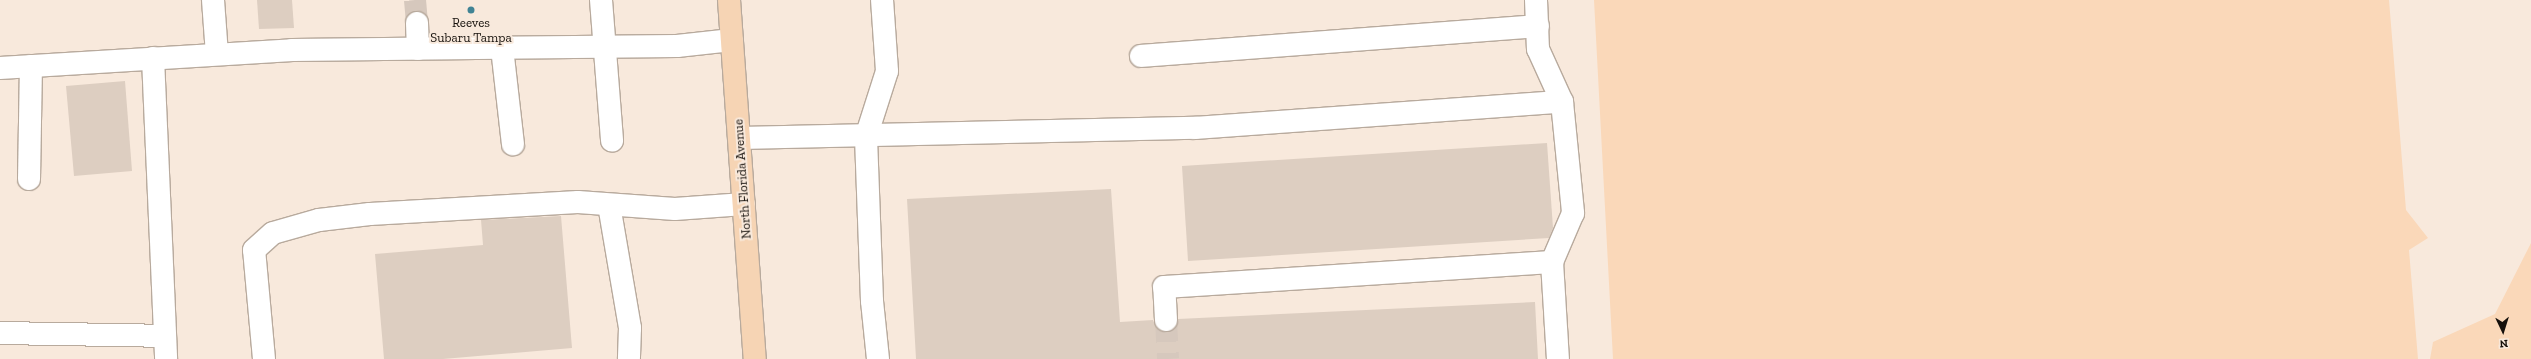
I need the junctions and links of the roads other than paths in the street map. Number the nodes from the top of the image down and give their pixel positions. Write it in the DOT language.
graph roads {
  1 [pos="214,0"];
  2 [pos="601,0"];
  3 [pos="729,0"];
  4 [pos="882,0"];
  5 [pos="1536,0"];
  6 [pos="417,22"];
  7 [pos="1538,26"];
  8 [pos="732,40"];
  9 [pos="604,46"];
  10 [pos="418,48"];
  11 [pos="502,48"];
  12 [pos="217,54"];
  13 [pos="1141,56"];
  14 [pos="153,58"];
  15 [pos="31,66"];
  16 [pos="0,68"];
  17 [pos="1562,102"];
  18 [pos="866,137"];
  19 [pos="740,138"];
  20 [pos="612,141"];
  21 [pos="513,144"];
  22 [pos="29,180"];
  23 [pos="744,204"];
  24 [pos="609,205"];
  25 [pos="1552,262"];
  26 [pos="1166,320"];
  27 [pos="0,334"];
  28 [pos="165,336"];
  29 [pos="166,359"];
  30 [pos="264,359"];
  31 [pos="629,359"];
  32 [pos="755,359"];
  33 [pos="878,359"];
  34 [pos="1558,359"];
  1 -- 12 [label="lane"];
  2 -- 9 [label="lane"];
  3 -- 8 [label="main road, North Florida Avenue"];
  4 -- 18 [label="lane"];
  5 -- 7 [label="lane"];
  6 -- 10 [label="lane"];
  7 -- 13 [label="lane"];
  7 -- 17 [label="lane"];
  8 -- 9 [label="lane"];
  8 -- 19 [label="main road, North Florida Avenue"];
  9 -- 11 [label="lane"];
  9 -- 20 [label="lane"];
  10 -- 11 [label="lane"];
  10 -- 12 [label="lane"];
  11 -- 21 [label="lane"];
  12 -- 14 [label="lane"];
  14 -- 15 [label="lane"];
  14 -- 28 [label="lane"];
  15 -- 16 [label="lane"];
  15 -- 22 [label="lane"];
  17 -- 18 [label="lane"];
  17 -- 25 [label="lane"];
  18 -- 19 [label="lane"];
  18 -- 33 [label="lane"];
  19 -- 23 [label="main road, North Florida Avenue"];
  23 -- 24 [label="lane"];
  23 -- 32 [label="main road, North Florida Avenue"];
  24 -- 30 [label="lane"];
  24 -- 31 [label="lane"];
  25 -- 26 [label="lane"];
  25 -- 34 [label="lane"];
  27 -- 28 [label="lane"];
  28 -- 29 [label="lane"];
}
